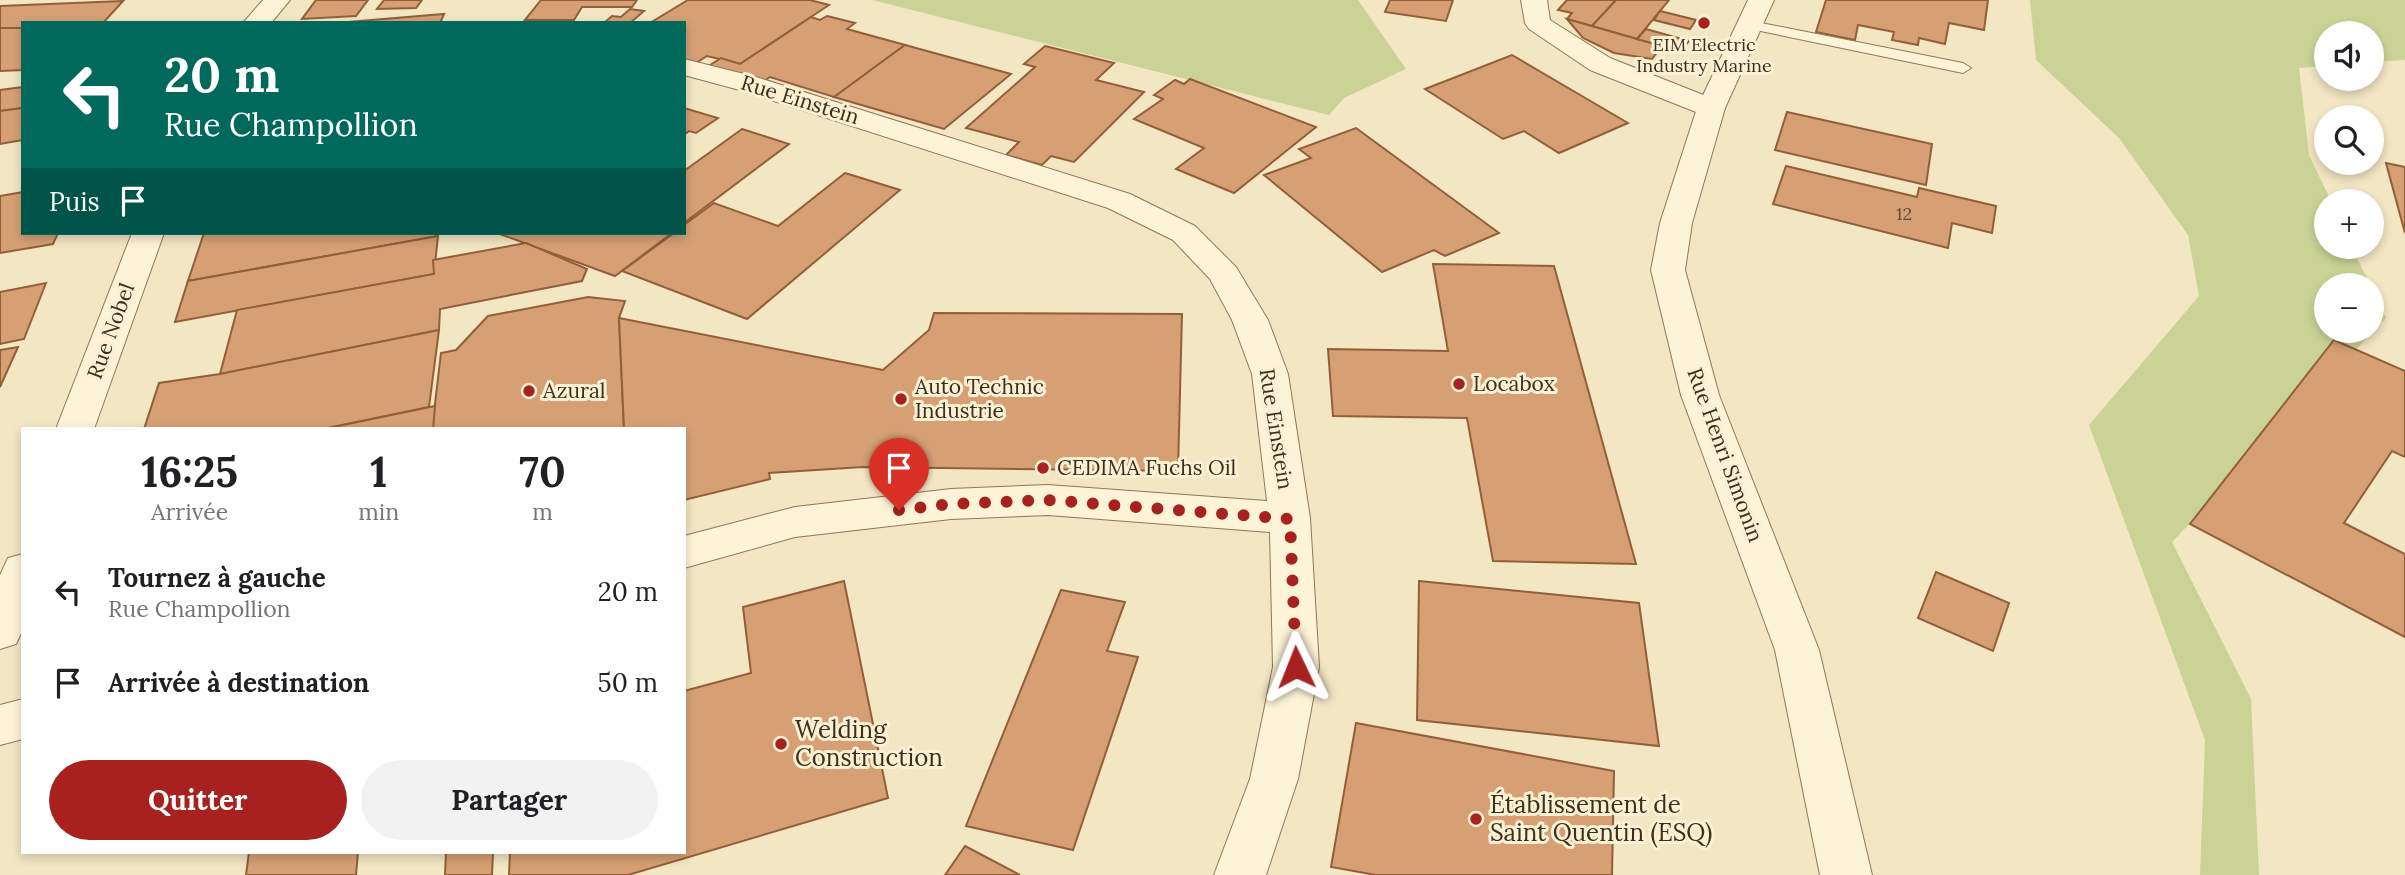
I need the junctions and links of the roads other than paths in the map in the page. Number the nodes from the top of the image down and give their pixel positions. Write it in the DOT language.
graph roads {
  1 [pos="277,0"];
  2 [pos="1534,0"];
  3 [pos="1756,12"];
  4 [pos="258,21"];
  5 [pos="686,68"];
  6 [pos="1963,68"];
  7 [pos="1711,108"];
  8 [pos="147,235"];
  9 [pos="76,427"];
  10 [pos="1290,519"];
  11 [pos="686,551"];
  12 [pos="21,575"];
  13 [pos="0,631"];
  14 [pos="21,720"];
  15 [pos="0,725"];
  16 [pos="1240,875"];
  17 [pos="1846,875"];
  1 -- 4 [label="street"];
  2 -- 7 [label="street"];
  3 -- 6 [label="lane"];
  3 -- 7 [label="street, Rue Henri Simonin"];
  5 -- 10 [label="street, Rue Einstein"];
  7 -- 17 [label="street, Rue Henri Simonin"];
  8 -- 9 [label="street, Rue Nobel"];
  10 -- 11 [label="street"];
  10 -- 16 [label="street, Rue Einstein"];
  12 -- 13 [label="street"];
  14 -- 15 [label="street"];
}
